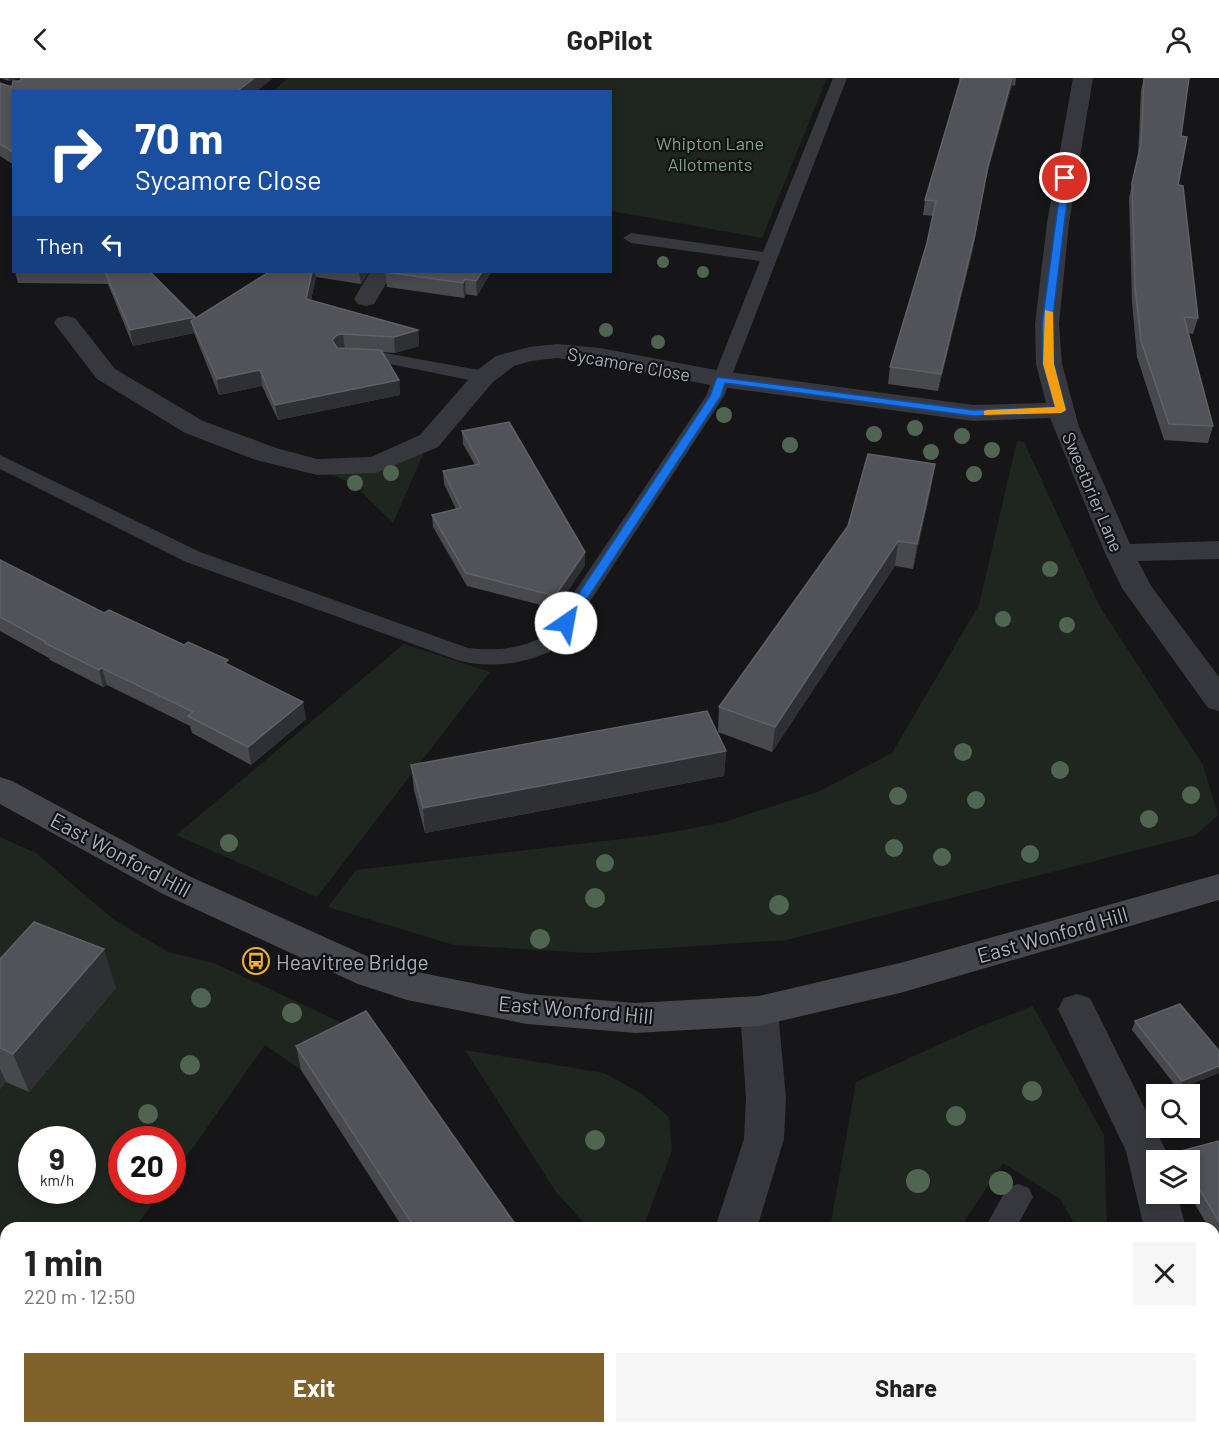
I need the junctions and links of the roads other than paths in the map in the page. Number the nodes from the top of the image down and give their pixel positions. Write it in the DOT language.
graph roads {
  1 [pos="840,78"];
  2 [pos="1083,78"];
  3 [pos="631,238"];
  4 [pos="771,258"];
  5 [pos="380,273"];
  6 [pos="366,299"];
  7 [pos="66,323"];
  8 [pos="345,357"];
  9 [pos="484,377"];
  10 [pos="721,379"];
  11 [pos="1061,410"];
  12 [pos="0,461"];
  13 [pos="1219,550"];
  14 [pos="1119,553"];
  15 [pos="1219,699"];
  16 [pos="0,789"];
  17 [pos="1219,887"];
  18 [pos="1077,1009"];
  19 [pos="759,1011"];
  20 [pos="1018,1197"];
  21 [pos="738,1222"];
  22 [pos="1003,1222"];
  23 [pos="1164,1222"];
  1 -- 4 [label="lane"];
  2 -- 11 [label="street, Sweetbrier Lane"];
  3 -- 4 [label="lane"];
  4 -- 10 [label="lane"];
  5 -- 6 [label="street"];
  7 -- 9 [label="street, Sycamore Close"];
  8 -- 9 [label="lane"];
  9 -- 10 [label="street, Sycamore Close"];
  10 -- 11 [label="street, Sycamore Close"];
  10 -- 12 [label="lane"];
  11 -- 14 [label="street, Sweetbrier Lane"];
  13 -- 14 [label="street"];
  14 -- 15 [label="street, Sweetbrier Lane"];
  16 -- 19 [label="main road, East Wonford Hill"];
  17 -- 19 [label="main road, East Wonford Hill"];
  18 -- 23 [label="street"];
  19 -- 21 [label="street"];
  20 -- 22 [label="lane"];
}
